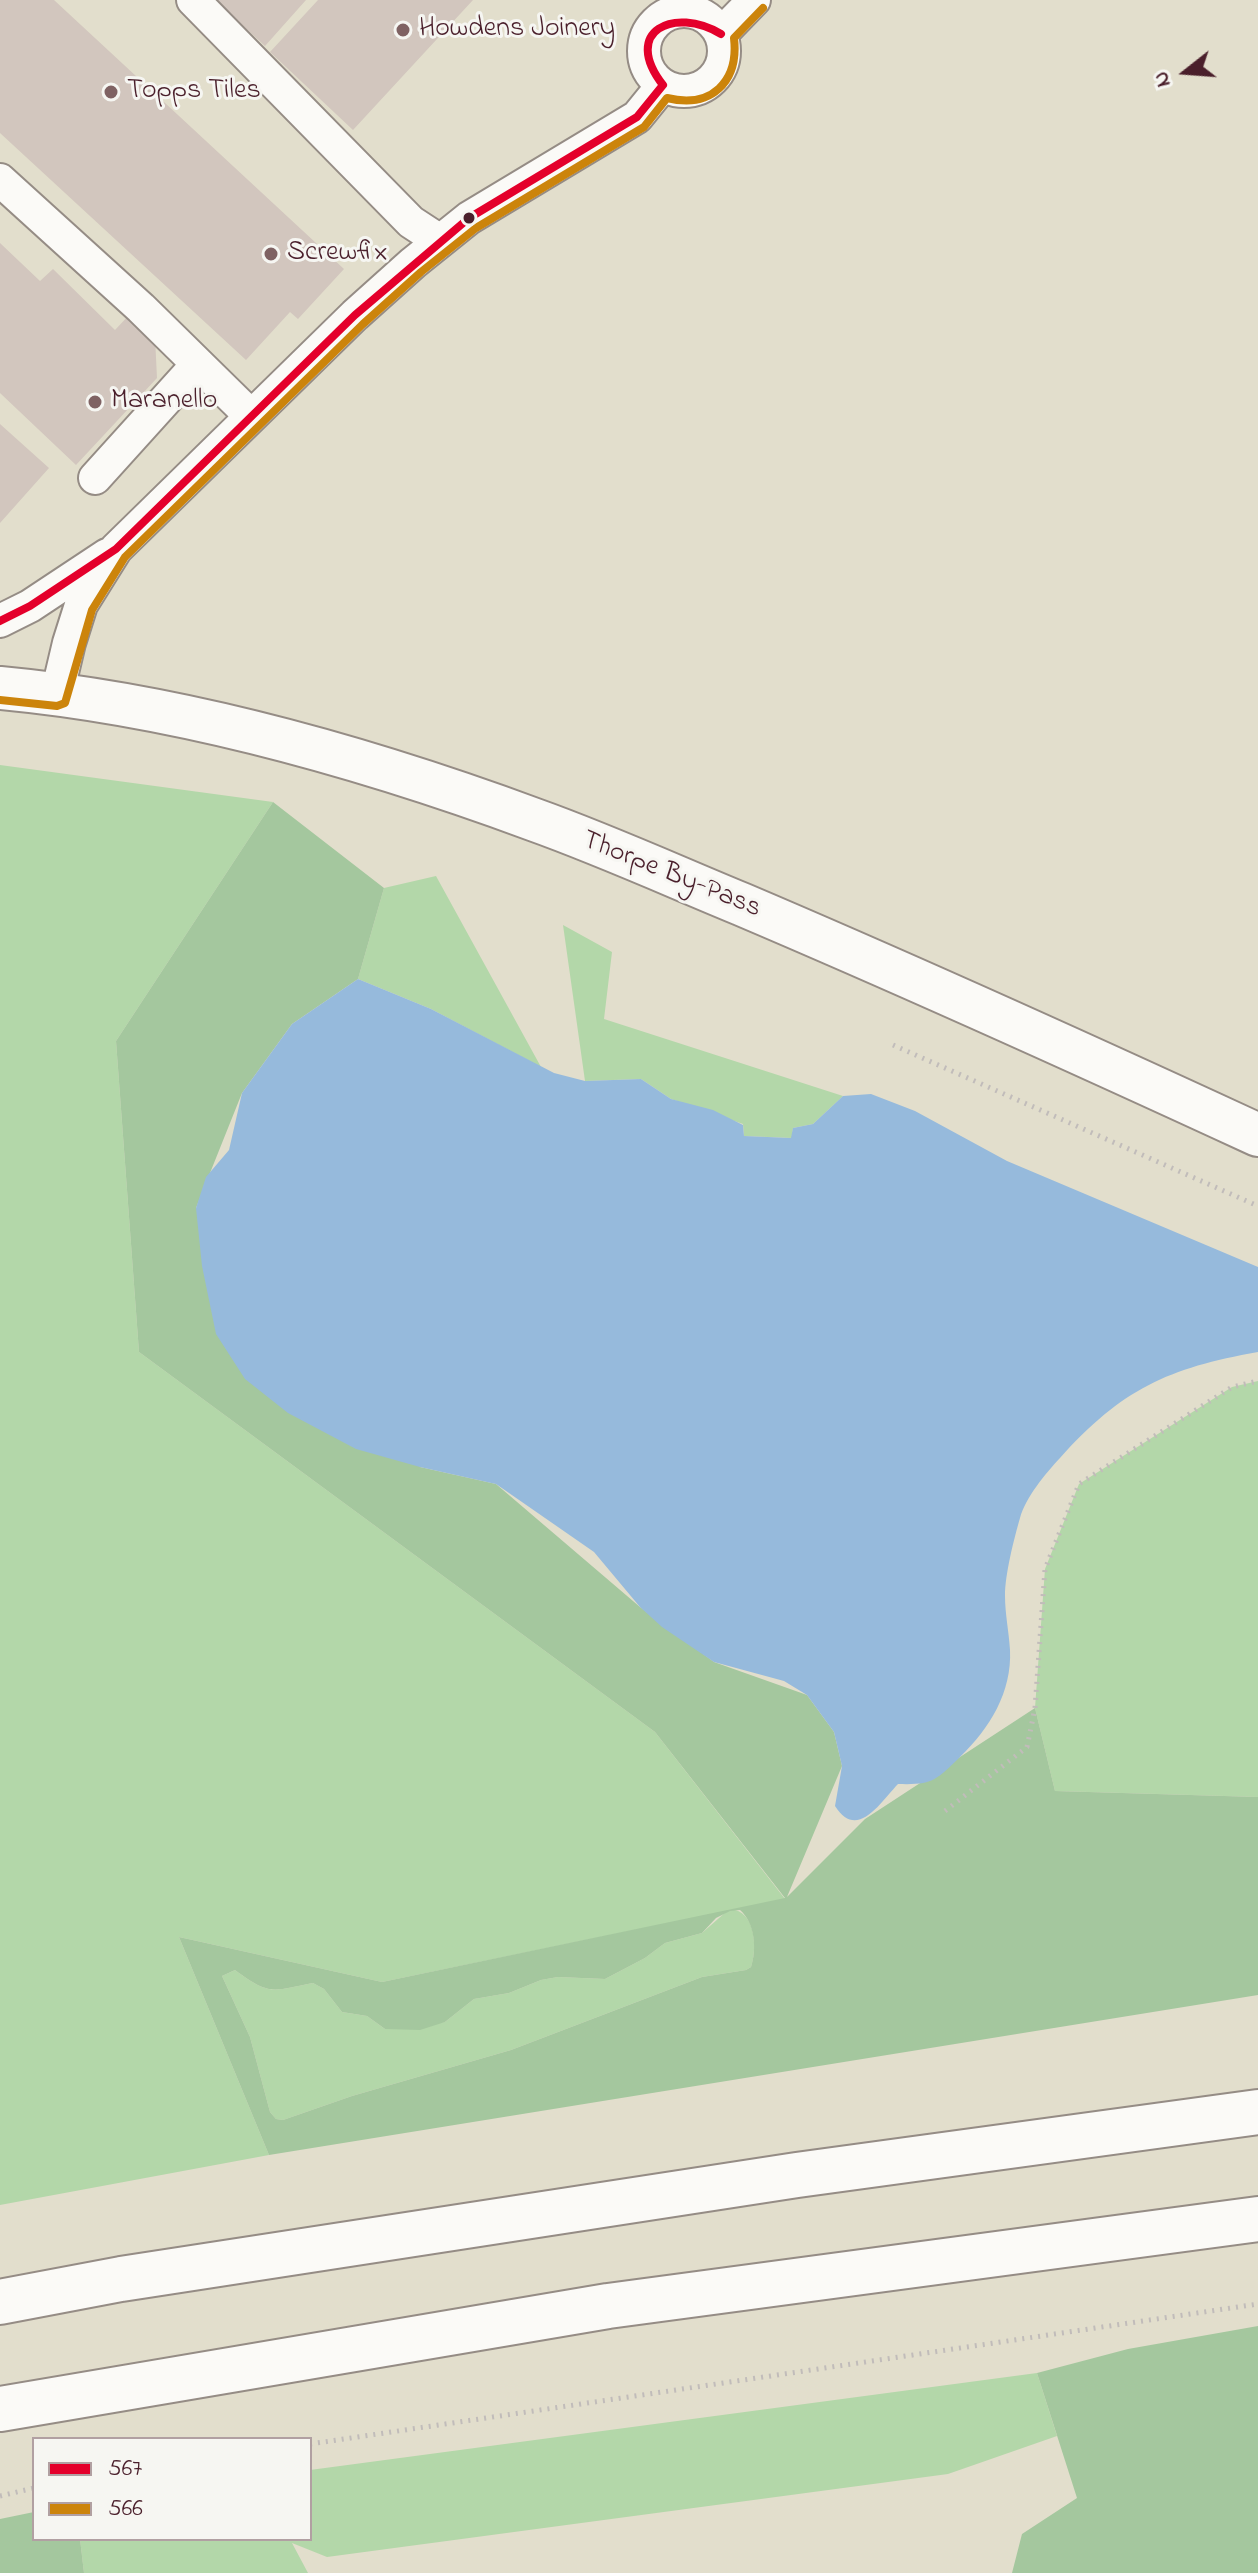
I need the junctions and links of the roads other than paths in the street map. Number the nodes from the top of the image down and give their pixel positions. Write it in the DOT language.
graph roads {
  1 [pos="193,0"];
  2 [pos="754,0"];
  3 [pos="649,11"];
  4 [pos="721,34"];
  5 [pos="663,85"];
  6 [pos="0,180"];
  7 [pos="440,241"];
  8 [pos="198,364"];
  9 [pos="251,416"];
  10 [pos="95,478"];
  11 [pos="116,549"];
  12 [pos="0,621"];
  13 [pos="0,688"];
  14 [pos="57,694"];
  15 [pos="1258,1135"];
  16 [pos="1258,2112"];
  17 [pos="1258,2219"];
  18 [pos="0,2302"];
  19 [pos="0,2409"];
  1 -- 7 [label="street"];
  2 -- 4 [label="street"];
  3 -- 4 [label="street"];
  3 -- 5 [label="street"];
  4 -- 5 [label="street"];
  5 -- 7 [label="street"];
  6 -- 8 [label="street"];
  7 -- 9 [label="street"];
  8 -- 9 [label="street"];
  8 -- 10 [label="street"];
  9 -- 11 [label="street"];
  11 -- 12 [label="street"];
  11 -- 14 [label="street"];
  13 -- 14 [label="main road, Thorpe By-Pass"];
  14 -- 15 [label="main road, Thorpe By-Pass"];
  16 -- 18 [label="highway"];
  17 -- 19 [label="highway"];
}
